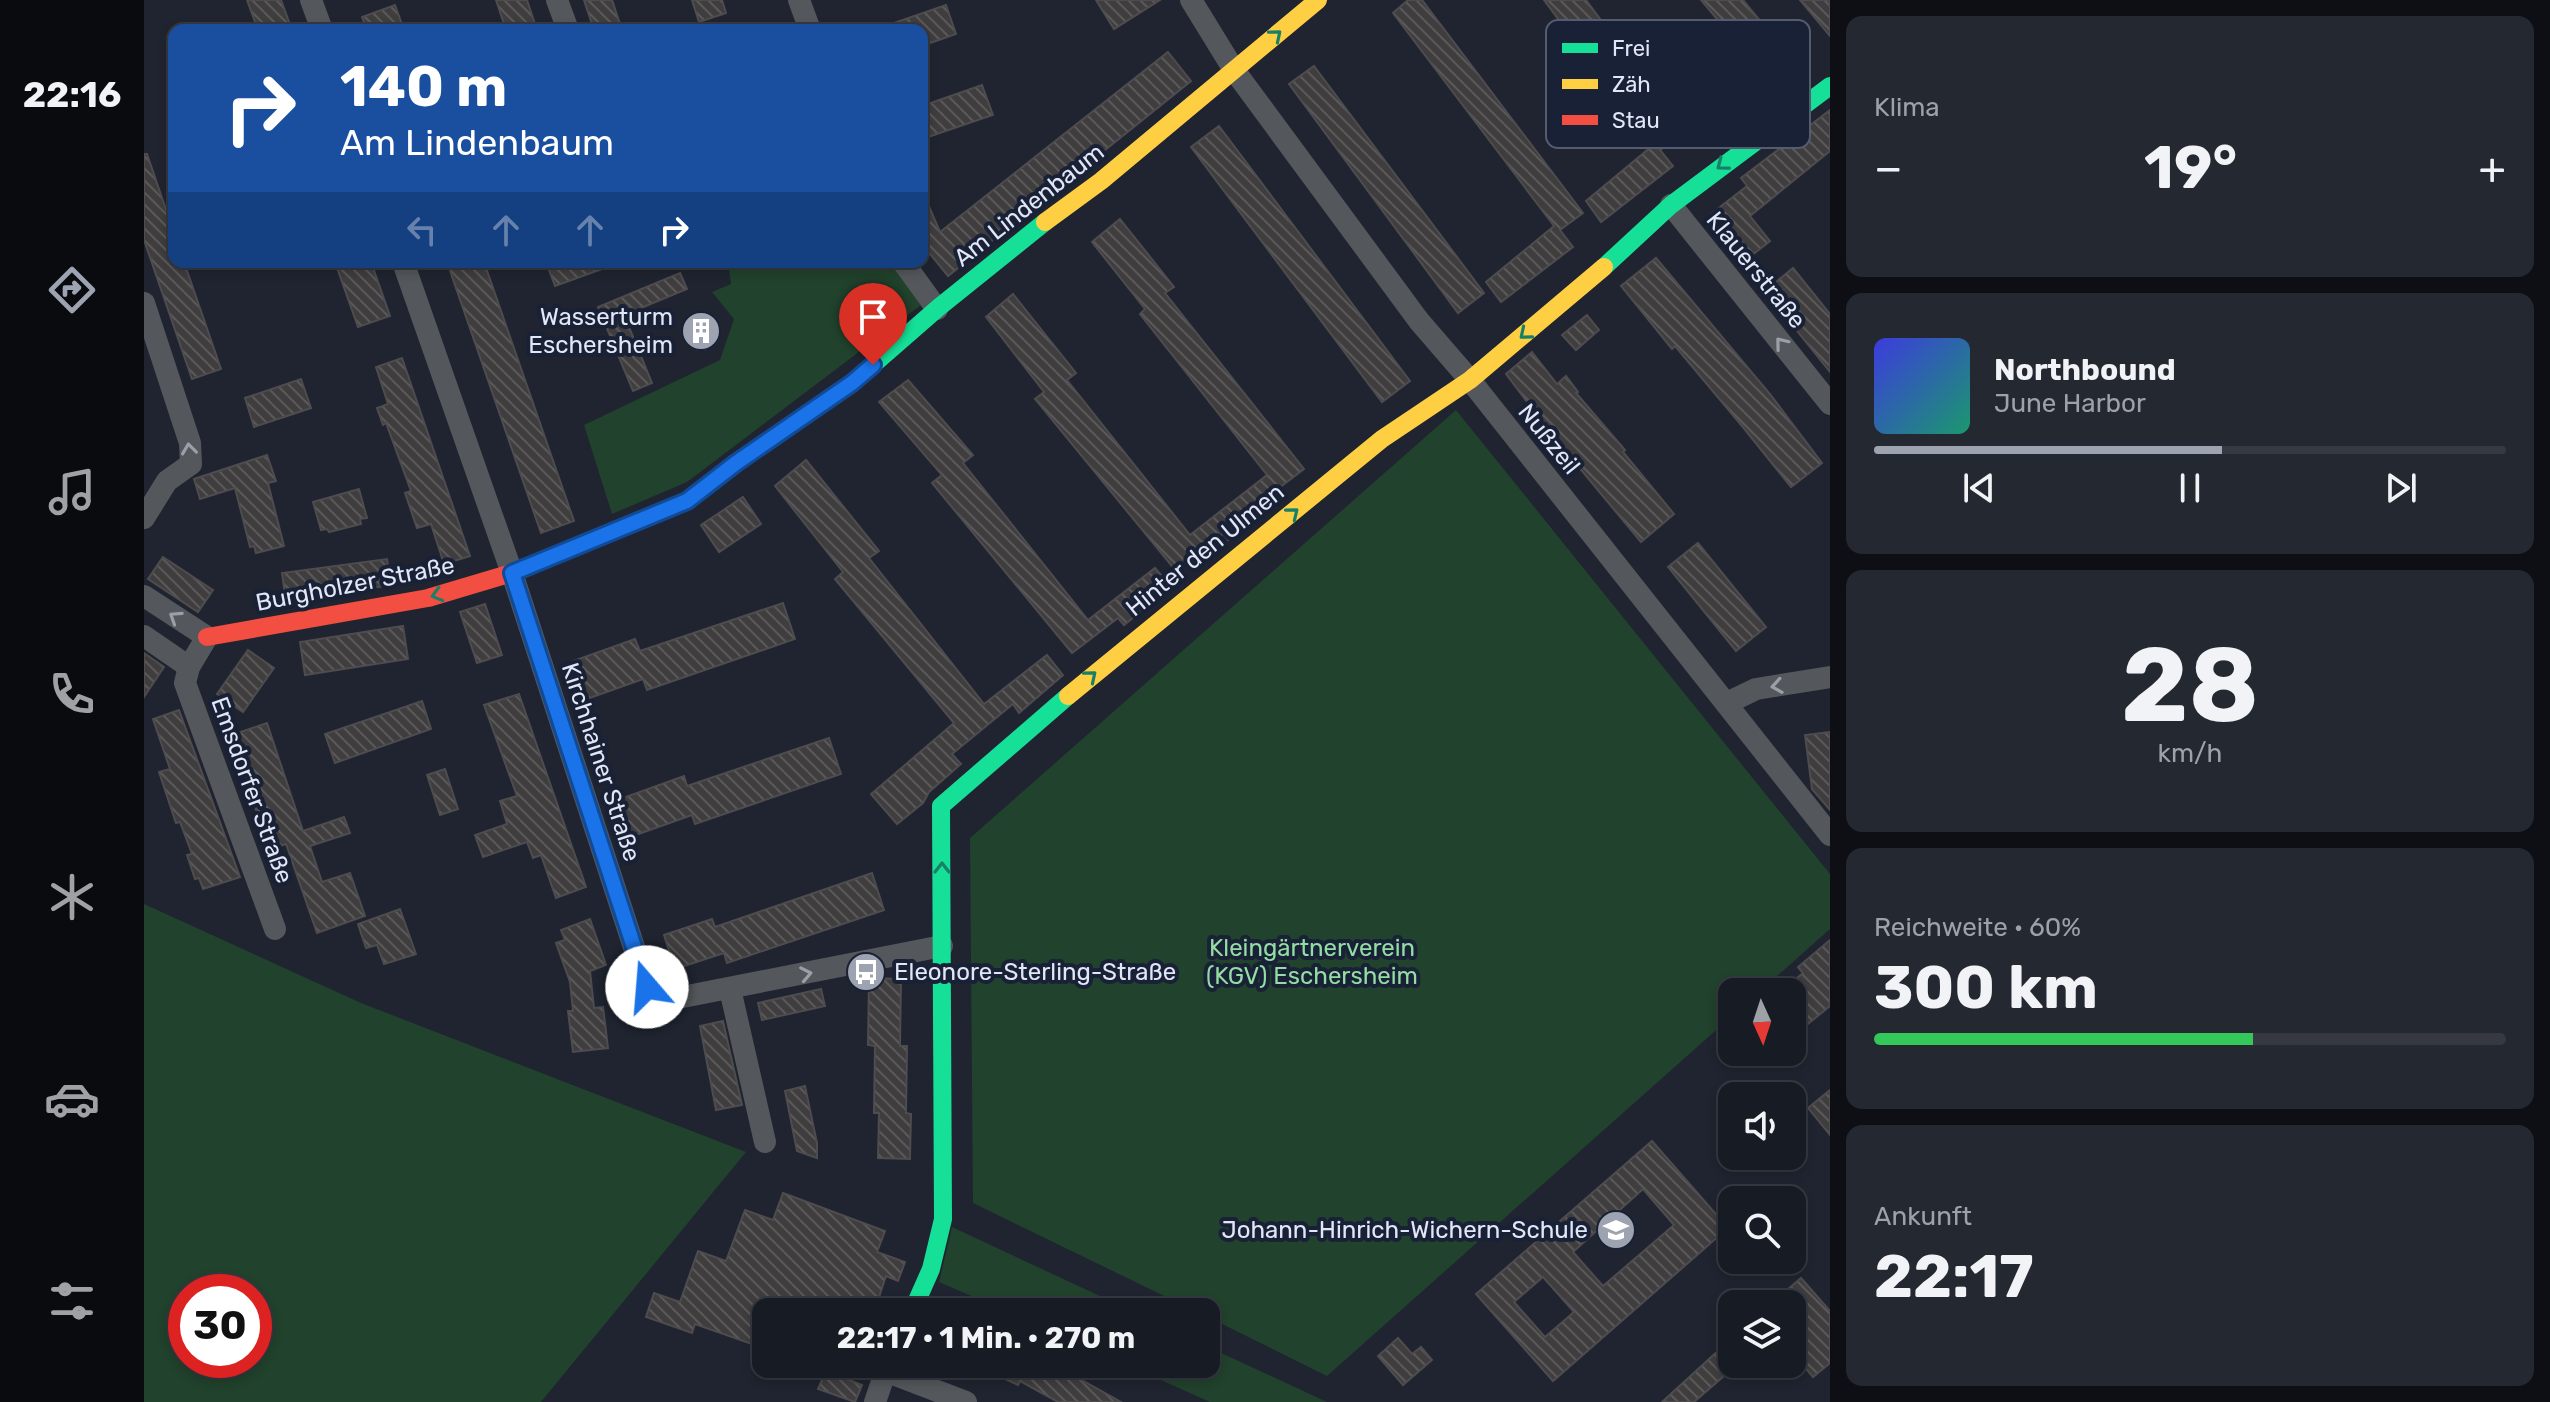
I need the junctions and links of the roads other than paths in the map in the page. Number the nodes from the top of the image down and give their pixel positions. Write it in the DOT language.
graph roads {
  1 [pos="311,0"];
  2 [pos="557,0"];
  3 [pos="799,0"];
  4 [pos="1191,0"];
  5 [pos="1318,0"];
  6 [pos="320,24"];
  7 [pos="566,24"];
  8 [pos="808,24"];
  9 [pos="1234,70"];
  10 [pos="1830,86"];
  11 [pos="1810,101"];
  12 [pos="1747,148"];
  13 [pos="1671,205"];
  14 [pos="405,268"];
  15 [pos="907,268"];
  16 [pos="144,303"];
  17 [pos="937,309"];
  18 [pos="1470,380"];
  19 [pos="1830,404"];
  20 [pos="144,518"];
  21 [pos="512,573"];
  22 [pos="144,596"];
  23 [pos="144,636"];
  24 [pos="207,637"];
  25 [pos="189,667"];
  26 [pos="1830,677"];
  27 [pos="1727,703"];
  28 [pos="1830,835"];
  29 [pos="275,929"];
  30 [pos="942,946"];
  31 [pos="730,989"];
  32 [pos="765,1142"];
  33 [pos="918,1298"];
  34 [pos="883,1378"];
  35 [pos="910,1378"];
  36 [pos="875,1402"];
  37 [pos="966,1402"];
  1 -- 6 [label="street"];
  2 -- 7 [label="street"];
  3 -- 8 [label="street"];
  4 -- 9 [label="street, Nußzeil"];
  9 -- 5 [label="street, Am Lindenbaum, one-way"];
  9 -- 17 [label="street, Am Lindenbaum"];
  9 -- 18 [label="street, Nußzeil"];
  10 -- 11 [label="street, Hinter den Ulmen, one-way"];
  12 -- 13 [label="street, Hinter den Ulmen, one-way"];
  13 -- 18 [label="street, Hinter den Ulmen, one-way"];
  19 -- 13 [label="street, Klauerstraße, one-way"];
  14 -- 21 [label="street, Kirchhainer Straße"];
  15 -- 17 [label="street"];
  20 -- 16 [label="street, one-way"];
  17 -- 21 [label="street, Am Lindenbaum"];
  18 -- 27 [label="street, Nußzeil"];
  30 -- 18 [label="street, Hinter den Ulmen, one-way"];
  21 -- 24 [label="street, Burgholzer Straße, one-way"];
  21 -- 31 [label="street, Kirchhainer Straße"];
  24 -- 22 [label="street, one-way"];
  23 -- 25 [label="street"];
  24 -- 25 [label="street"];
  25 -- 29 [label="street, Emsdorfer Straße"];
  26 -- 27 [label="street, one-way"];
  27 -- 28 [label="street, Nußzeil"];
  31 -- 30 [label="street, Kirchhainer Straße, one-way"];
  30 -- 33 [label="street, Hinter den Ulmen"];
  31 -- 32 [label="street"];
  34 -- 36 [label="street"];
  35 -- 37 [label="street"];
}
